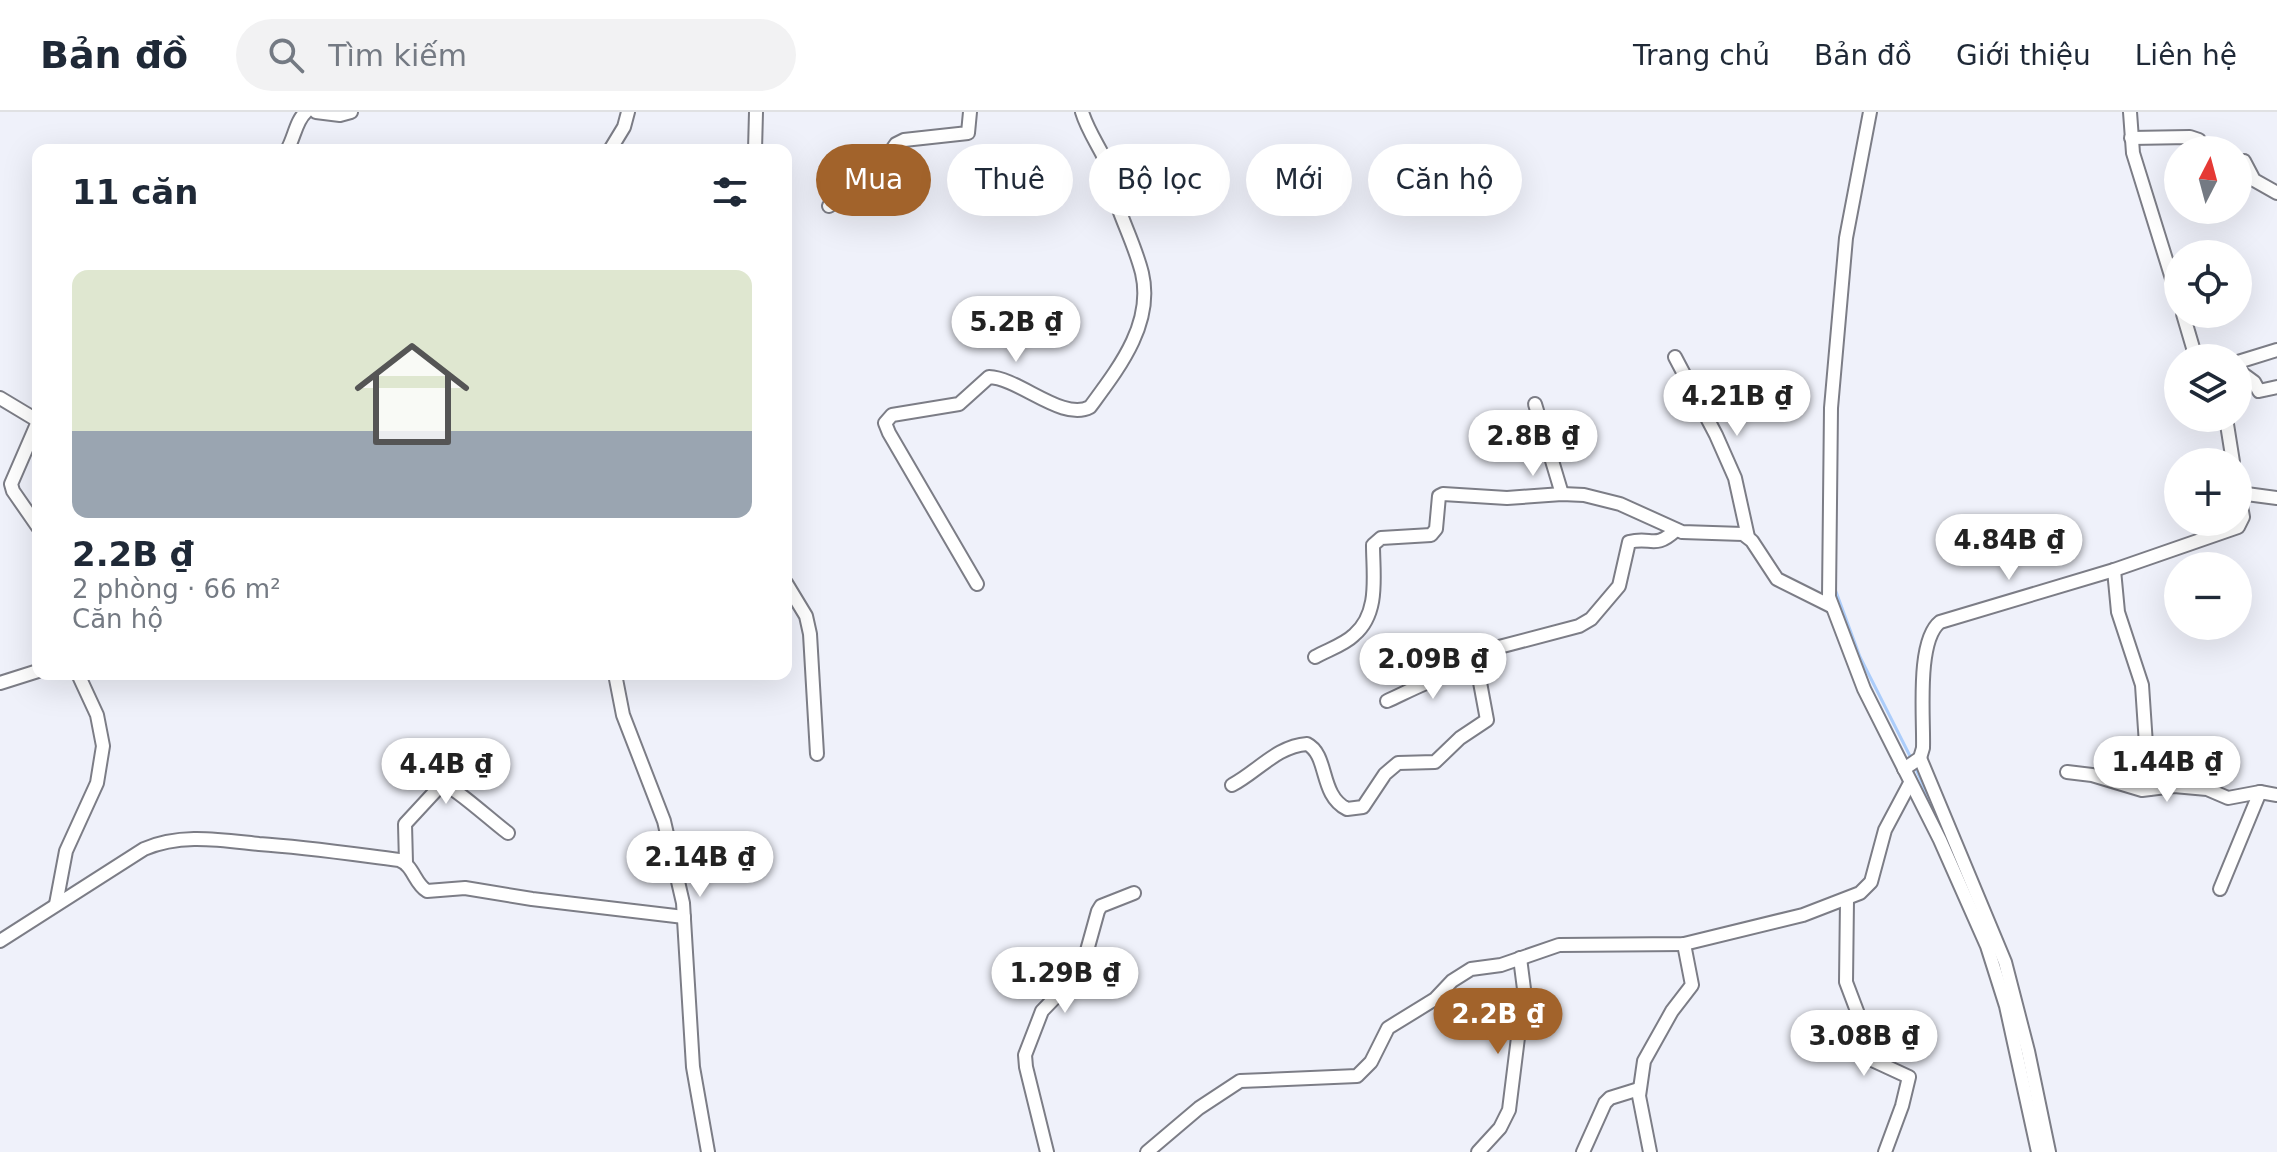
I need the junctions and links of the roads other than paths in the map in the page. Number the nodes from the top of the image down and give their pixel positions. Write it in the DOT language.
graph roads {
  1 [pos="306,112"];
  2 [pos="316,112"];
  3 [pos="351,112"];
  4 [pos="628,112"];
  5 [pos="756,112"];
  6 [pos="970,112"];
  7 [pos="1082,112"];
  8 [pos="1870,112"];
  9 [pos="2130,112"];
  10 [pos="2164,137"];
  11 [pos="2131,138"];
  12 [pos="291,144"];
  13 [pos="614,144"];
  14 [pos="755,144"];
  15 [pos="896,144"];
  16 [pos="2252,176"];
  17 [pos="2277,193"];
  18 [pos="2164,252"];
  19 [pos="2277,350"];
  20 [pos="1675,357"];
  21 [pos="2252,361"];
  22 [pos="2252,380"];
  23 [pos="2277,387"];
  24 [pos="0,398"];
  25 [pos="1535,404"];
  26 [pos="32,417"];
  27 [pos="32,436"];
  28 [pos="1562,494"];
  29 [pos="2252,494"];
  30 [pos="2277,498"];
  31 [pos="32,518"];
  32 [pos="1676,530"];
  33 [pos="2212,536"];
  34 [pos="1748,537"];
  35 [pos="2114,570"];
  36 [pos="977,584"];
  37 [pos="792,593"];
  38 [pos="1831,606"];
  39 [pos="1315,657"];
  40 [pos="1480,672"];
  41 [pos="32,673"];
  42 [pos="81,680"];
  43 [pos="616,680"];
  44 [pos="0,683"];
  45 [pos="1387,701"];
  46 [pos="817,754"];
  47 [pos="1912,764"];
  48 [pos="2067,772"];
  49 [pos="1910,783"];
  50 [pos="1232,785"];
  51 [pos="2149,789"];
  52 [pos="2260,792"];
  53 [pos="2277,795"];
  54 [pos="508,833"];
  55 [pos="406,863"];
  56 [pos="2220,889"];
  57 [pos="1134,893"];
  58 [pos="1847,900"];
  59 [pos="56,904"];
  60 [pos="684,917"];
  61 [pos="0,941"];
  62 [pos="1684,944"];
  63 [pos="1520,958"];
  64 [pos="1639,1089"];
  65 [pos="707,1146"];
  66 [pos="1047,1152"];
  67 [pos="1147,1152"];
  68 [pos="1478,1152"];
  69 [pos="1583,1152"];
  70 [pos="1650,1152"];
  71 [pos="1885,1152"];
  72 [pos="2038,1152"];
  73 [pos="2049,1152"];
  1 -- 12 [label="street"];
  2 -- 3 [label="street"];
  4 -- 13 [label="street"];
  5 -- 14 [label="street"];
  6 -- 15 [label="street"];
  7 -- 36 [label="street"];
  8 -- 38 [label="street"];
  9 -- 11 [label="street"];
  10 -- 11 [label="street"];
  11 -- 18 [label="street"];
  16 -- 17 [label="street"];
  19 -- 21 [label="street"];
  20 -- 34 [label="street"];
  22 -- 23 [label="street"];
  24 -- 26 [label="street"];
  25 -- 28 [label="street"];
  27 -- 31 [label="street"];
  28 -- 32 [label="street"];
  28 -- 39 [label="street"];
  29 -- 30 [label="street"];
  32 -- 34 [label="street"];
  32 -- 40 [label="street"];
  33 -- 35 [label="street"];
  34 -- 38 [label="street"];
  35 -- 47 [label="street"];
  35 -- 51 [label="street"];
  37 -- 46 [label="street"];
  38 -- 47 [label="street"];
  40 -- 45 [label="street"];
  40 -- 50 [label="street"];
  41 -- 44 [label="street"];
  42 -- 59 [label="street"];
  43 -- 60 [label="street"];
  47 -- 49 [label="street"];
  47 -- 73 [label="street"];
  48 -- 51 [label="street"];
  49 -- 58 [label="street"];
  49 -- 72 [label="street"];
  51 -- 52 [label="street"];
  52 -- 53 [label="street"];
  52 -- 56 [label="street"];
  54 -- 55 [label="street"];
  55 -- 59 [label="street"];
  55 -- 60 [label="street"];
  57 -- 66 [label="street"];
  58 -- 62 [label="street"];
  58 -- 71 [label="street"];
  59 -- 61 [label="street"];
  60 -- 65 [label="street"];
  62 -- 63 [label="street"];
  62 -- 64 [label="street"];
  63 -- 67 [label="street"];
  63 -- 68 [label="street"];
  64 -- 69 [label="street"];
  64 -- 70 [label="street"];
}
